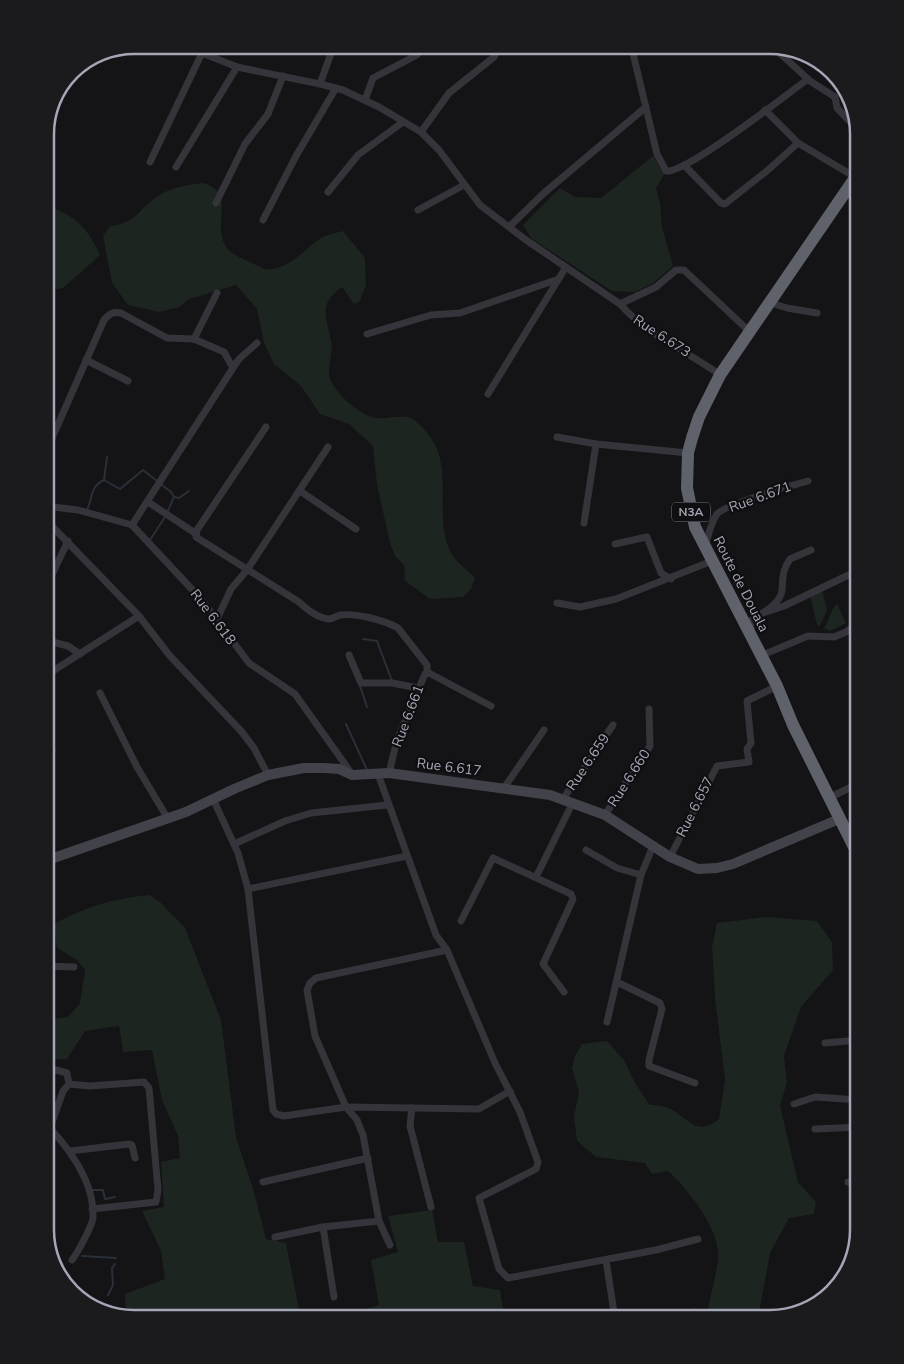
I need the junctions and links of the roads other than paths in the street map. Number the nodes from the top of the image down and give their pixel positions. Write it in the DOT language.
graph roads {
  1 [pos="202,54"];
  2 [pos="204,54"];
  3 [pos="331,54"];
  4 [pos="418,54"];
  5 [pos="496,54"];
  6 [pos="633,54"];
  7 [pos="787,55"];
  8 [pos="236,67"];
  9 [pos="283,76"];
  10 [pos="808,78"];
  11 [pos="320,84"];
  12 [pos="336,88"];
  13 [pos="365,100"];
  14 [pos="646,107"];
  15 [pos="765,110"];
  16 [pos="850,121"];
  17 [pos="403,122"];
  18 [pos="421,132"];
  19 [pos="798,143"];
  20 [pos="150,162"];
  21 [pos="684,165"];
  22 [pos="176,167"];
  23 [pos="850,171"];
  24 [pos="464,185"];
  25 [pos="850,185"];
  26 [pos="328,192"];
  27 [pos="216,202"];
  28 [pos="418,210"];
  29 [pos="263,220"];
  30 [pos="510,226"];
  31 [pos="566,267"];
  32 [pos="556,280"];
  33 [pos="217,293"];
  34 [pos="771,303"];
  35 [pos="620,304"];
  36 [pos="817,313"];
  37 [pos="751,333"];
  38 [pos="367,334"];
  39 [pos="194,339"];
  40 [pos="257,343"];
  41 [pos="86,360"];
  42 [pos="233,368"];
  43 [pos="720,375"];
  44 [pos="128,381"];
  45 [pos="488,394"];
  46 [pos="55,427"];
  47 [pos="266,427"];
  48 [pos="557,437"];
  49 [pos="596,444"];
  50 [pos="328,447"];
  51 [pos="688,453"];
  52 [pos="808,481"];
  53 [pos="300,491"];
  54 [pos="148,502"];
  55 [pos="54,507"];
  56 [pos="584,523"];
  57 [pos="132,525"];
  58 [pos="54,527"];
  59 [pos="356,529"];
  60 [pos="195,533"];
  61 [pos="68,540"];
  62 [pos="615,544"];
  63 [pos="705,547"];
  64 [pos="811,550"];
  65 [pos="712,561"];
  66 [pos="54,570"];
  67 [pos="247,570"];
  68 [pos="850,574"];
  69 [pos="671,579"];
  70 [pos="557,603"];
  71 [pos="762,613"];
  72 [pos="139,616"];
  73 [pos="217,619"];
  74 [pos="850,629"];
  75 [pos="751,636"];
  76 [pos="54,642"];
  77 [pos="80,654"];
  78 [pos="349,656"];
  79 [pos="760,656"];
  80 [pos="54,670"];
  81 [pos="427,672"];
  82 [pos="777,686"];
  83 [pos="418,688"];
  84 [pos="100,693"];
  85 [pos="491,706"];
  86 [pos="649,709"];
  87 [pos="613,725"];
  88 [pos="544,730"];
  89 [pos="389,772"];
  90 [pos="352,774"];
  91 [pos="378,774"];
  92 [pos="268,776"];
  93 [pos="504,788"];
  94 [pos="850,788"];
  95 [pos="829,798"];
  96 [pos="213,799"];
  97 [pos="568,800"];
  98 [pos="387,805"];
  99 [pos="604,815"];
  100 [pos="168,818"];
  101 [pos="839,819"];
  102 [pos="850,840"];
  103 [pos="234,844"];
  104 [pos="653,846"];
  105 [pos="586,850"];
  106 [pos="407,856"];
  107 [pos="670,857"];
  108 [pos="54,858"];
  109 [pos="641,875"];
  110 [pos="536,877"];
  111 [pos="248,889"];
  112 [pos="461,921"];
  113 [pos="447,950"];
  114 [pos="54,966"];
  115 [pos="74,967"];
  116 [pos="617,982"];
  117 [pos="564,992"];
  118 [pos="607,1022"];
  119 [pos="850,1041"];
  120 [pos="825,1043"];
  121 [pos="54,1069"];
  122 [pos="695,1083"];
  123 [pos="69,1084"];
  124 [pos="510,1091"];
  125 [pos="850,1099"];
  126 [pos="794,1104"];
  127 [pos="346,1107"];
  128 [pos="412,1108"];
  129 [pos="54,1113"];
  130 [pos="850,1127"];
  131 [pos="816,1129"];
  132 [pos="54,1134"];
  133 [pos="70,1151"];
  134 [pos="135,1158"];
  135 [pos="368,1158"];
  136 [pos="263,1182"];
  137 [pos="431,1206"];
  138 [pos="92,1209"];
  139 [pos="378,1221"];
  140 [pos="322,1227"];
  141 [pos="274,1237"];
  142 [pos="698,1239"];
  143 [pos="390,1245"];
  144 [pos="72,1260"];
  145 [pos="606,1260"];
  146 [pos="334,1297"];
  147 [pos="614,1310"];
  1 -- 20 [label="street"];
  2 -- 8 [label="street"];
  3 -- 11 [label="street"];
  4 -- 13 [label="street"];
  5 -- 18 [label="street"];
  6 -- 14 [label="street"];
  7 -- 10 [label="street"];
  8 -- 9 [label="street"];
  8 -- 22 [label="street"];
  9 -- 11 [label="street"];
  9 -- 27 [label="street"];
  10 -- 15 [label="street"];
  10 -- 16 [label="street"];
  11 -- 12 [label="street"];
  12 -- 13 [label="street"];
  12 -- 29 [label="street"];
  13 -- 17 [label="street"];
  14 -- 21 [label="street"];
  14 -- 30 [label="street"];
  15 -- 19 [label="street"];
  15 -- 21 [label="street"];
  17 -- 18 [label="street"];
  17 -- 26 [label="street"];
  18 -- 24 [label="street"];
  19 -- 21 [label="street"];
  19 -- 23 [label="street"];
  24 -- 28 [label="street"];
  24 -- 30 [label="street"];
  25 -- 34 [label="highway, Route de Douala / N3A"];
  30 -- 31 [label="street"];
  31 -- 32 [label="street"];
  31 -- 35 [label="street"];
  32 -- 38 [label="street"];
  32 -- 45 [label="street"];
  33 -- 39 [label="street"];
  34 -- 36 [label="street"];
  34 -- 37 [label="highway, Route de Douala / N3A"];
  35 -- 37 [label="street, Rue 6.673"];
  35 -- 43 [label="street, Rue 6.673"];
  37 -- 43 [label="highway, Route de Douala / N3A"];
  39 -- 41 [label="street"];
  39 -- 42 [label="street"];
  40 -- 42 [label="street"];
  41 -- 44 [label="street"];
  41 -- 46 [label="street"];
  42 -- 54 [label="street"];
  43 -- 51 [label="highway, Route de Douala / N3A"];
  47 -- 60 [label="street"];
  48 -- 49 [label="street"];
  49 -- 51 [label="street"];
  49 -- 56 [label="street"];
  50 -- 53 [label="street"];
  51 -- 63 [label="highway, Route de Douala / N3A"];
  52 -- 63 [label="street, Rue 6.671"];
  53 -- 59 [label="street"];
  53 -- 67 [label="street"];
  54 -- 57 [label="street"];
  54 -- 60 [label="street"];
  55 -- 57 [label="street"];
  57 -- 73 [label="street, Rue 6.618"];
  58 -- 61 [label="street"];
  60 -- 67 [label="street"];
  61 -- 66 [label="street"];
  61 -- 72 [label="street"];
  62 -- 69 [label="street"];
  63 -- 65 [label="highway, Route de Douala / N3A"];
  64 -- 71 [label="street"];
  65 -- 69 [label="street"];
  65 -- 75 [label="highway, Route de Douala / N3A"];
  67 -- 73 [label="street"];
  67 -- 81 [label="street"];
  68 -- 71 [label="street"];
  69 -- 70 [label="street"];
  71 -- 75 [label="street"];
  72 -- 77 [label="street"];
  72 -- 92 [label="street"];
  73 -- 90 [label="street, Rue 6.618"];
  74 -- 79 [label="street"];
  75 -- 79 [label="highway, Route de Douala / N3A"];
  76 -- 77 [label="street"];
  77 -- 80 [label="street"];
  78 -- 83 [label="street"];
  79 -- 82 [label="highway, Route de Douala / N3A"];
  81 -- 83 [label="street, Rue 6.661"];
  81 -- 85 [label="street, Rue 6.661"];
  82 -- 95 [label="highway, Route de Douala / N3A"];
  82 -- 107 [label="street, Rue 6.657"];
  83 -- 89 [label="street, Rue 6.661"];
  84 -- 100 [label="street"];
  86 -- 99 [label="street, Rue 6.660"];
  87 -- 97 [label="street, Rue 6.659"];
  88 -- 93 [label="street"];
  89 -- 91 [label="street, Rue 6.617"];
  89 -- 93 [label="street, Rue 6.617"];
  90 -- 91 [label="street, Rue 6.617"];
  90 -- 92 [label="street, Rue 6.617"];
  91 -- 98 [label="street"];
  92 -- 96 [label="street, Rue 6.617"];
  93 -- 97 [label="street, Rue 6.617"];
  94 -- 95 [label="street"];
  95 -- 101 [label="highway, Route de Douala / N3A"];
  96 -- 100 [label="street, Rue 6.617"];
  96 -- 103 [label="street"];
  97 -- 99 [label="street, Rue 6.617"];
  97 -- 110 [label="street, Rue 6.659"];
  98 -- 103 [label="street"];
  98 -- 106 [label="street"];
  99 -- 104 [label="street, Rue 6.617"];
  100 -- 108 [label="street, Rue 6.617"];
  101 -- 102 [label="highway, Route de Douala / N3A"];
  101 -- 107 [label="street, Rue 6.617"];
  103 -- 111 [label="street"];
  104 -- 107 [label="street, Rue 6.617"];
  104 -- 109 [label="street"];
  105 -- 109 [label="street"];
  106 -- 111 [label="street"];
  106 -- 113 [label="street"];
  109 -- 116 [label="street"];
  110 -- 112 [label="street"];
  110 -- 117 [label="street"];
  111 -- 127 [label="street"];
  113 -- 124 [label="street"];
  113 -- 127 [label="street"];
  114 -- 115 [label="street"];
  116 -- 118 [label="street"];
  116 -- 122 [label="street"];
  119 -- 120 [label="street"];
  121 -- 123 [label="street"];
  123 -- 129 [label="street"];
  123 -- 138 [label="street"];
  124 -- 128 [label="street"];
  124 -- 145 [label="street"];
  125 -- 126 [label="street"];
  127 -- 128 [label="street"];
  127 -- 135 [label="street"];
  128 -- 137 [label="street"];
  130 -- 131 [label="street"];
  132 -- 133 [label="street"];
  133 -- 134 [label="street"];
  133 -- 138 [label="street"];
  135 -- 136 [label="street"];
  135 -- 139 [label="street"];
  138 -- 144 [label="street"];
  139 -- 140 [label="street"];
  139 -- 143 [label="street"];
  140 -- 141 [label="street"];
  140 -- 146 [label="street"];
  142 -- 145 [label="street"];
  145 -- 147 [label="street"];
}
